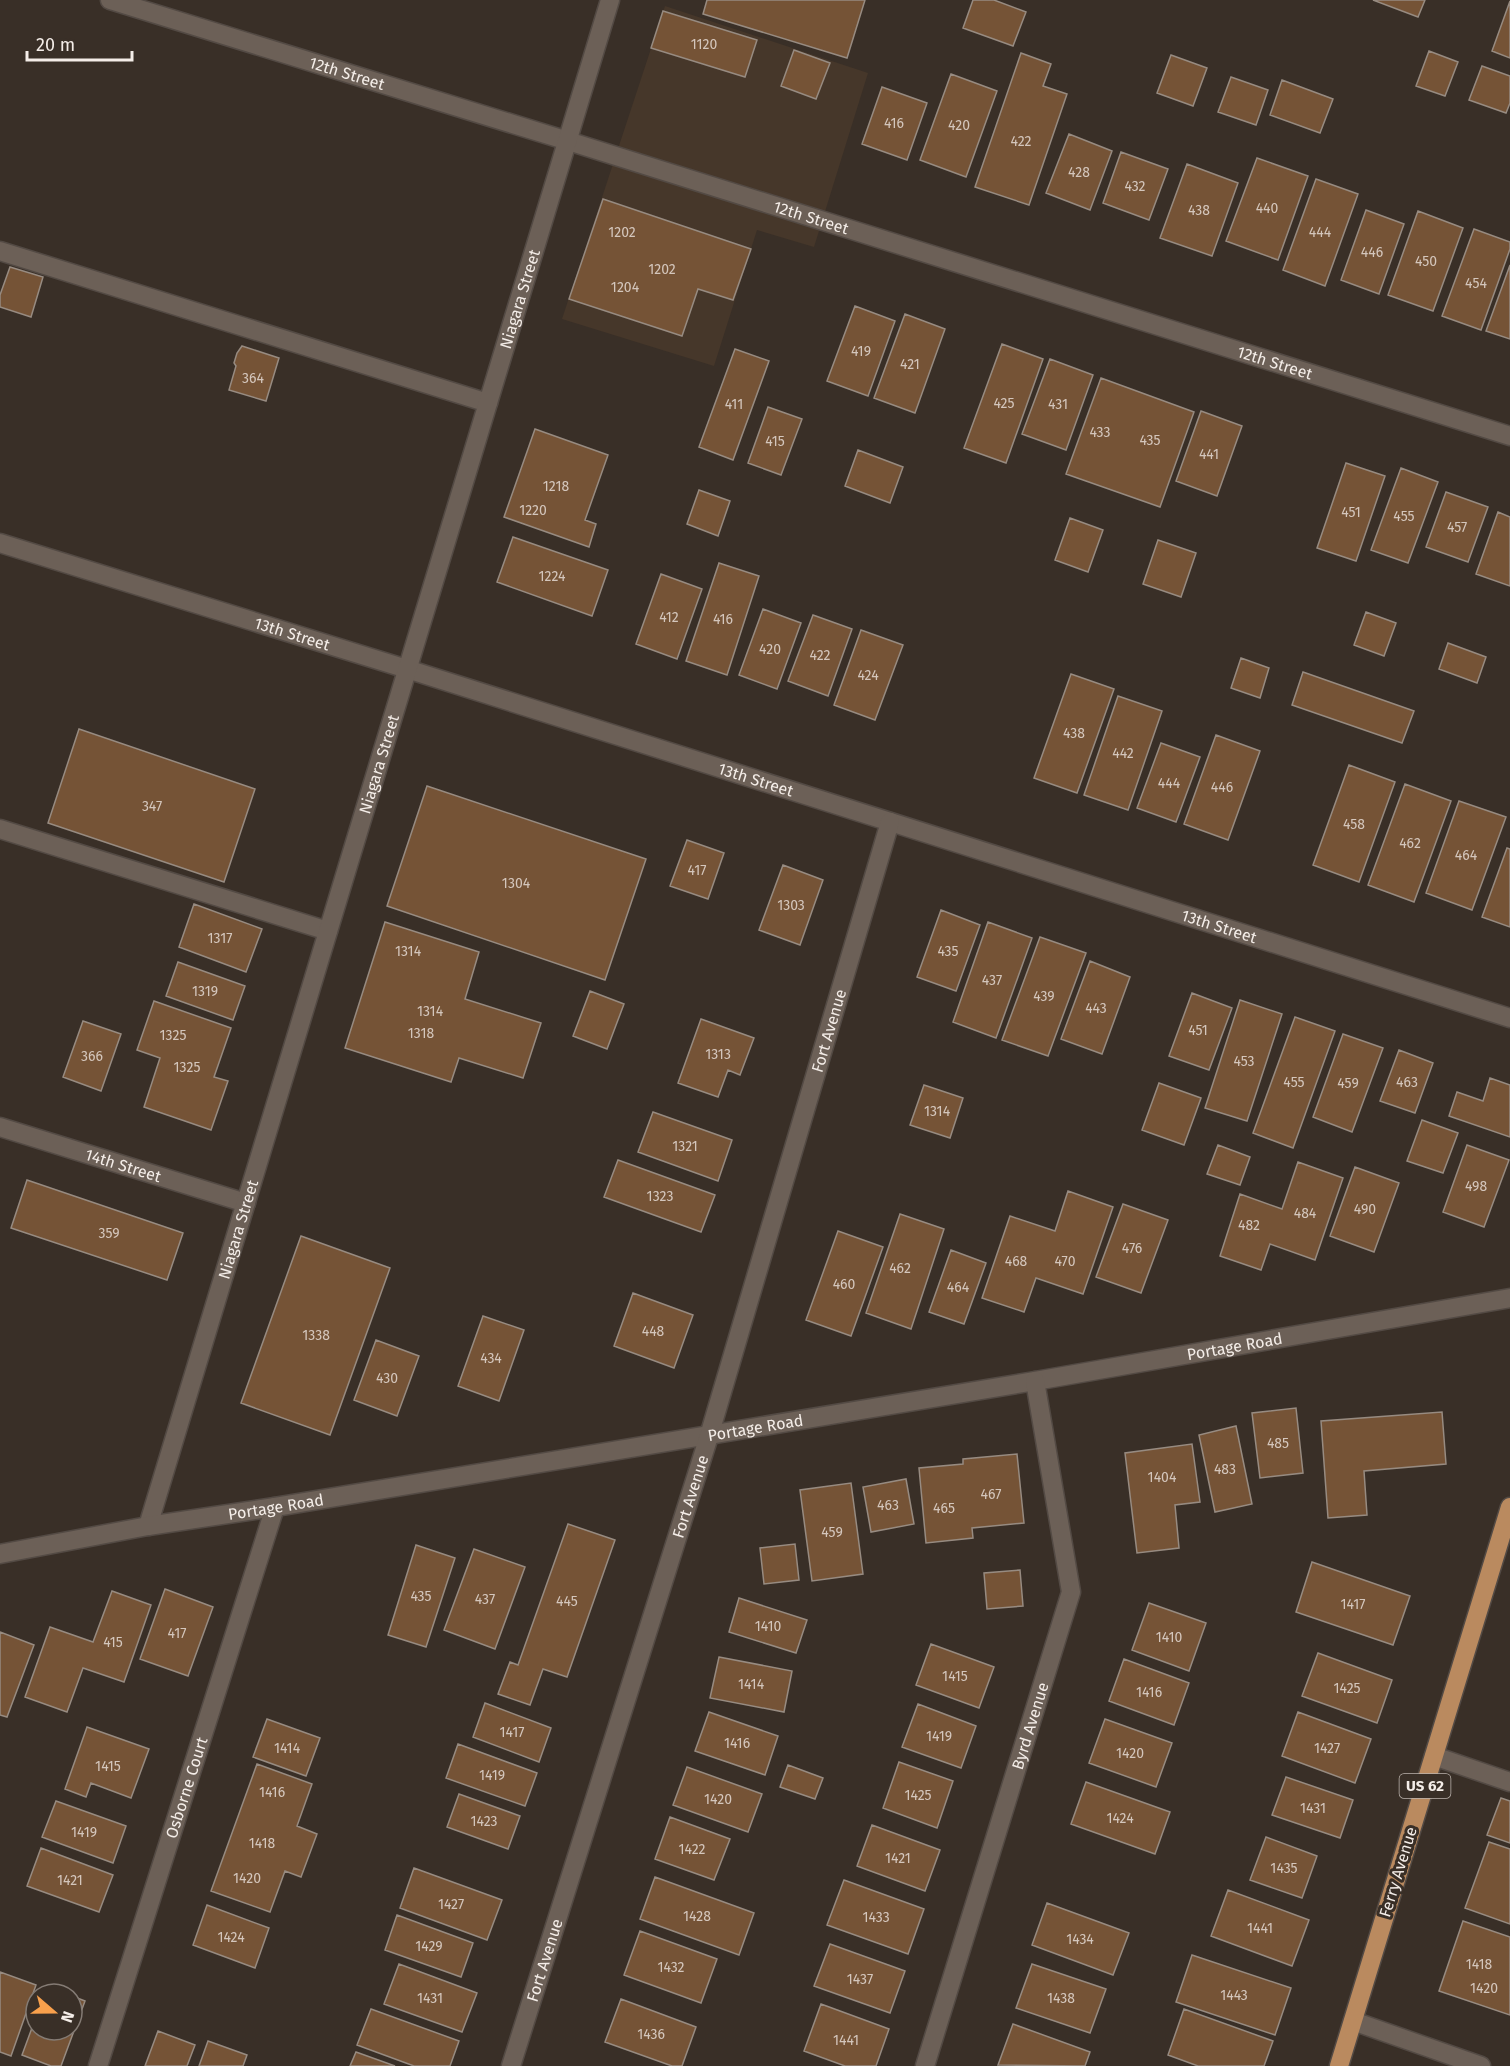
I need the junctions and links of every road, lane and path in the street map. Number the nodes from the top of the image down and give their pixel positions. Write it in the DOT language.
graph roads {
  1 [pos="110,0"];
  2 [pos="610,0"];
  3 [pos="568,141"];
  4 [pos="0,251"];
  5 [pos="488,403"];
  6 [pos="1510,436"];
  7 [pos="0,543"];
  8 [pos="407,669"];
  9 [pos="890,822"];
  10 [pos="0,829"];
  11 [pos="328,931"];
  12 [pos="1510,1018"];
  13 [pos="0,1127"];
  14 [pos="246,1203"];
  15 [pos="1510,1298"];
  16 [pos="1035,1381"];
  17 [pos="710,1436"];
  18 [pos="275,1507"];
  19 [pos="1510,1507"];
  20 [pos="148,1526"];
  21 [pos="0,1554"];
  22 [pos="1434,1756"];
  23 [pos="1510,1782"];
  24 [pos="1353,2021"];
  25 [pos="98,2066"];
  26 [pos="511,2066"];
  27 [pos="925,2066"];
  28 [pos="1339,2066"];
  29 [pos="1481,2066"];
  1 -- 3 [label="street, 12th Street"];
  2 -- 3 [label="street, Niagara Street"];
  3 -- 5 [label="street, Niagara Street"];
  3 -- 6 [label="street, 12th Street"];
  4 -- 5 [label="street"];
  5 -- 8 [label="street, Niagara Street"];
  7 -- 8 [label="street, 13th Street"];
  8 -- 9 [label="street, 13th Street"];
  8 -- 11 [label="street, Niagara Street"];
  9 -- 12 [label="street, 13th Street"];
  9 -- 17 [label="street, Fort Avenue"];
  10 -- 11 [label="street"];
  11 -- 14 [label="street, Niagara Street"];
  13 -- 14 [label="street, 14th Street"];
  14 -- 20 [label="street, Niagara Street"];
  15 -- 16 [label="street, Portage Road"];
  16 -- 17 [label="street, Portage Road"];
  16 -- 27 [label="street, Byrd Avenue"];
  17 -- 18 [label="street, Portage Road"];
  17 -- 26 [label="street, Fort Avenue"];
  18 -- 20 [label="street, Portage Road"];
  18 -- 25 [label="street, Osborne Court"];
  19 -- 22 [label="main road, Ferry Avenue / US 62"];
  20 -- 21 [label="street, Portage Road"];
  22 -- 23 [label="street"];
  22 -- 24 [label="main road, Ferry Avenue / US 62"];
  24 -- 28 [label="main road, Ferry Avenue / US 62"];
  24 -- 29 [label="street"];
}
